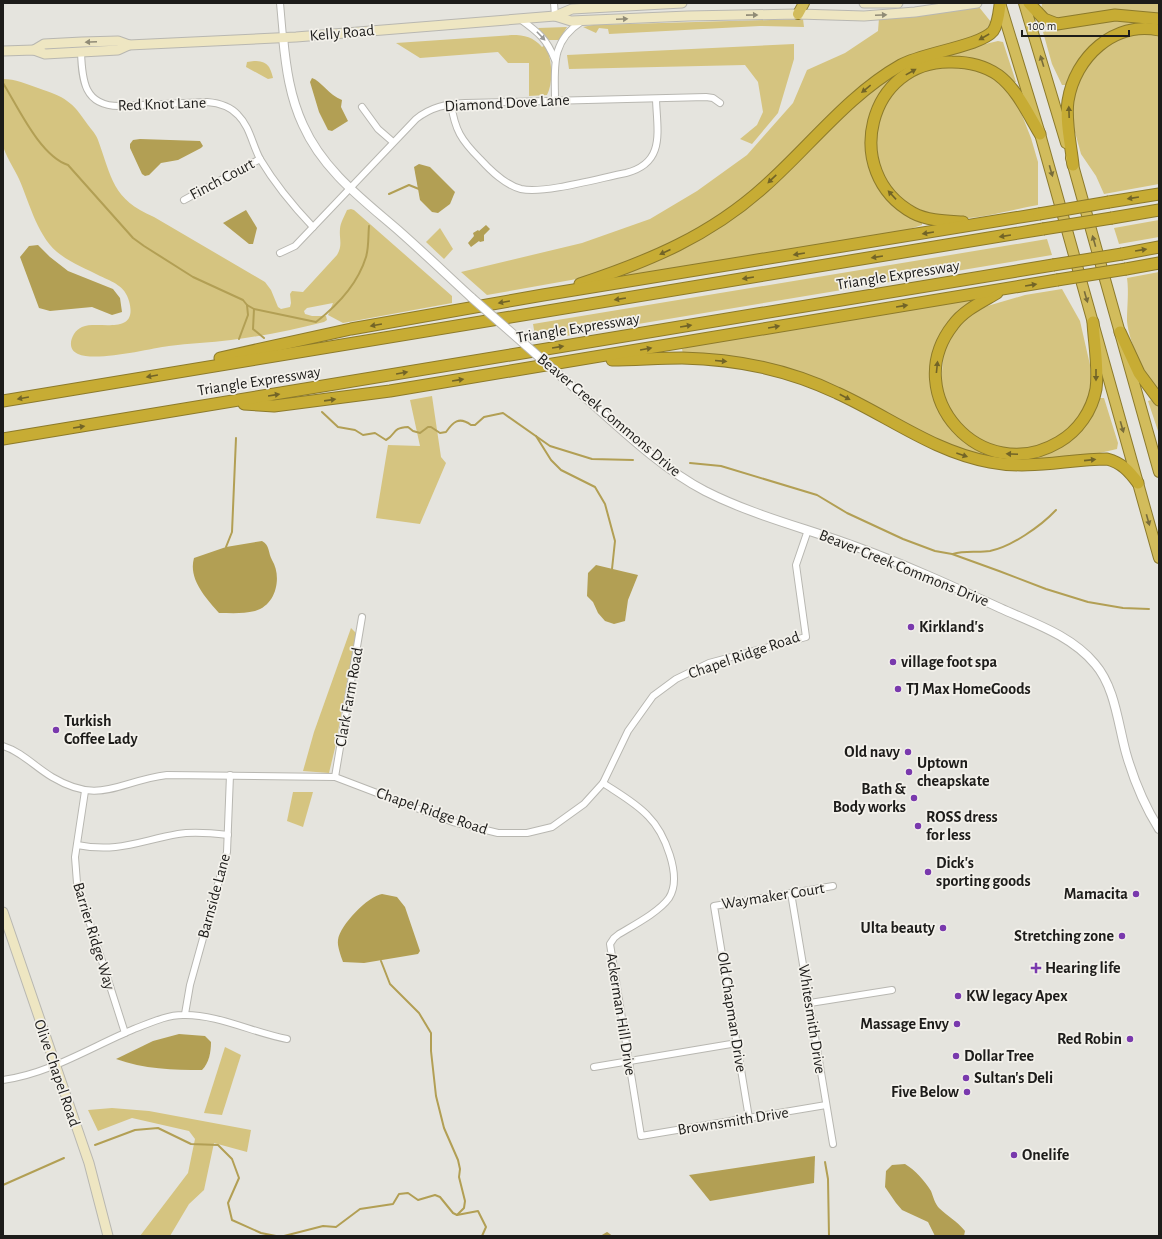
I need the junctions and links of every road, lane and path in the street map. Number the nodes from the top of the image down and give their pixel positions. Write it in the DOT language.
graph roads {
  1 [pos="280,3"];
  2 [pos="554,3"];
  3 [pos="682,3"];
  4 [pos="794,3"];
  5 [pos="804,3"];
  6 [pos="864,3"];
  7 [pos="898,3"];
  8 [pos="1024,3"];
  9 [pos="1029,3"];
  10 [pos="973,4"];
  11 [pos="1000,4"];
  12 [pos="798,14"];
  13 [pos="555,16"];
  14 [pos="520,19"];
  15 [pos="1159,19"];
  16 [pos="583,21"];
  17 [pos="1159,30"];
  18 [pos="283,37"];
  19 [pos="129,45"];
  20 [pos="34,50"];
  21 [pos="3,51"];
  22 [pos="81,52"];
  23 [pos="555,60"];
  24 [pos="656,99"];
  25 [pos="555,100"];
  26 [pos="720,103"];
  27 [pos="451,104"];
  28 [pos="362,107"];
  29 [pos="1040,134"];
  30 [pos="393,142"];
  31 [pos="260,159"];
  32 [pos="1073,165"];
  33 [pos="351,188"];
  34 [pos="1158,194"];
  35 [pos="184,200"];
  36 [pos="1159,210"];
  37 [pos="980,224"];
  38 [pos="313,226"];
  39 [pos="1159,247"];
  40 [pos="280,253"];
  41 [pos="1159,263"];
  42 [pos="1005,289"];
  43 [pos="543,296"];
  44 [pos="1093,322"];
  45 [pos="1120,332"];
  46 [pos="580,360"];
  47 [pos="190,370"];
  48 [pos="1159,400"];
  49 [pos="3,401"];
  50 [pos="221,403"];
  51 [pos="3,439"];
  52 [pos="1159,472"];
  53 [pos="1138,483"];
  54 [pos="808,530"];
  55 [pos="1159,558"];
  56 [pos="362,617"];
  57 [pos="3,746"];
  58 [pos="230,775"];
  59 [pos="335,777"];
  60 [pos="603,783"];
  61 [pos="85,791"];
  62 [pos="1159,829"];
  63 [pos="228,835"];
  64 [pos="77,845"];
  65 [pos="833,886"];
  66 [pos="791,893"];
  67 [pos="714,906"];
  68 [pos="3,912"];
  69 [pos="892,990"];
  70 [pos="810,1002"];
  71 [pos="185,1014"];
  72 [pos="125,1033"];
  73 [pos="287,1039"];
  74 [pos="737,1043"];
  75 [pos="628,1061"];
  76 [pos="54,1064"];
  77 [pos="594,1067"];
  78 [pos="3,1080"];
  79 [pos="826,1105"];
  80 [pos="749,1118"];
  81 [pos="641,1136"];
  82 [pos="833,1144"];
  83 [pos="108,1236"];
  1 -- 18 [label="street"];
  2 -- 13 [label="street"];
  3 -- 13 [label="main road, Kelly Road"];
  4 -- 12 [label="highway"];
  5 -- 12 [label="highway"];
  6 -- 7 [label="main road"];
  32 -- 8 [label="highway, one-way"];
  9 -- 15 [label="highway"];
  12 -- 10 [label="main road, Kelly Road, one-way"];
  11 -- 29 [label="highway"];
  11 -- 43 [label="highway, one-way"];
  16 -- 12 [label="main road, Kelly Road, one-way"];
  13 -- 14 [label="main road, Kelly Road"];
  13 -- 16 [label="main road, Kelly Road"];
  14 -- 18 [label="main road, Kelly Road"];
  14 -- 23 [label="street, one-way"];
  16 -- 23 [label="street"];
  32 -- 17 [label="highway, one-way"];
  18 -- 19 [label="main road, Kelly Road"];
  18 -- 33 [label="street, Beaver Creek Commons Drive"];
  19 -- 20 [label="main road, Kelly Road, one-way"];
  19 -- 22 [label="main road, Kelly Road"];
  20 -- 21 [label="main road, Kelly Road"];
  20 -- 22 [label="main road, Kelly Road"];
  22 -- 31 [label="street, Red Knot Lane"];
  23 -- 25 [label="street"];
  24 -- 25 [label="street, Diamond Dove Lane"];
  24 -- 26 [label="street, Diamond Dove Lane"];
  24 -- 27 [label="street"];
  25 -- 27 [label="street, Diamond Dove Lane"];
  27 -- 30 [label="street, Diamond Dove Lane"];
  28 -- 30 [label="street"];
  37 -- 29 [label="highway, one-way"];
  29 -- 44 [label="highway, one-way"];
  30 -- 33 [label="street, Diamond Dove Lane"];
  31 -- 35 [label="street, Finch Court"];
  31 -- 38 [label="street, Red Knot Lane"];
  45 -- 32 [label="highway, one-way"];
  33 -- 38 [label="street, Diamond Dove Lane"];
  33 -- 54 [label="street, Beaver Creek Commons Drive, bridge"];
  34 -- 37 [label="highway, one-way, bridge"];
  36 -- 47 [label="highway, Triangle Expressway, one-way, bridge"];
  37 -- 43 [label="highway, one-way"];
  38 -- 40 [label="street, Diamond Dove Lane"];
  50 -- 39 [label="highway, Triangle Expressway, one-way, bridge"];
  42 -- 41 [label="highway, one-way, bridge"];
  44 -- 42 [label="highway, one-way"];
  46 -- 42 [label="highway, one-way"];
  43 -- 47 [label="highway, one-way"];
  44 -- 53 [label="highway, one-way"];
  45 -- 48 [label="highway"];
  45 -- 52 [label="highway"];
  50 -- 46 [label="highway, one-way"];
  46 -- 53 [label="highway, one-way"];
  47 -- 49 [label="highway, Triangle Expressway, one-way"];
  51 -- 50 [label="highway, Triangle Expressway, one-way"];
  53 -- 55 [label="highway, one-way"];
  54 -- 60 [label="street, Chapel Ridge Road"];
  54 -- 62 [label="street, Beaver Creek Commons Drive"];
  56 -- 59 [label="street, Clark Farm Road"];
  57 -- 61 [label="street, Chapel Ridge Road"];
  58 -- 59 [label="street, Chapel Ridge Road"];
  58 -- 61 [label="street, Chapel Ridge Road"];
  58 -- 63 [label="street, Barnside Lane"];
  59 -- 60 [label="street, Chapel Ridge Road"];
  60 -- 75 [label="street, Ackerman Hill Drive"];
  61 -- 64 [label="street, Barrier Ridge Way"];
  63 -- 64 [label="street"];
  63 -- 71 [label="street, Barnside Lane"];
  64 -- 72 [label="street, Barrier Ridge Way"];
  65 -- 66 [label="street, Waymaker Court"];
  66 -- 67 [label="street, Waymaker Court"];
  66 -- 70 [label="street, Whitesmith Drive"];
  67 -- 74 [label="street, Old Chapman Drive"];
  68 -- 76 [label="main road, Olive Chapel Road"];
  69 -- 70 [label="street"];
  70 -- 79 [label="street, Whitesmith Drive"];
  71 -- 72 [label="street"];
  71 -- 73 [label="street"];
  72 -- 76 [label="street"];
  74 -- 75 [label="street"];
  74 -- 80 [label="street, Old Chapman Drive"];
  75 -- 77 [label="street"];
  75 -- 81 [label="street, Ackerman Hill Drive"];
  76 -- 78 [label="street"];
  76 -- 83 [label="main road, Olive Chapel Road"];
  79 -- 80 [label="street, Brownsmith Drive"];
  79 -- 82 [label="street, Whitesmith Drive"];
  80 -- 81 [label="street, Brownsmith Drive"];
}
